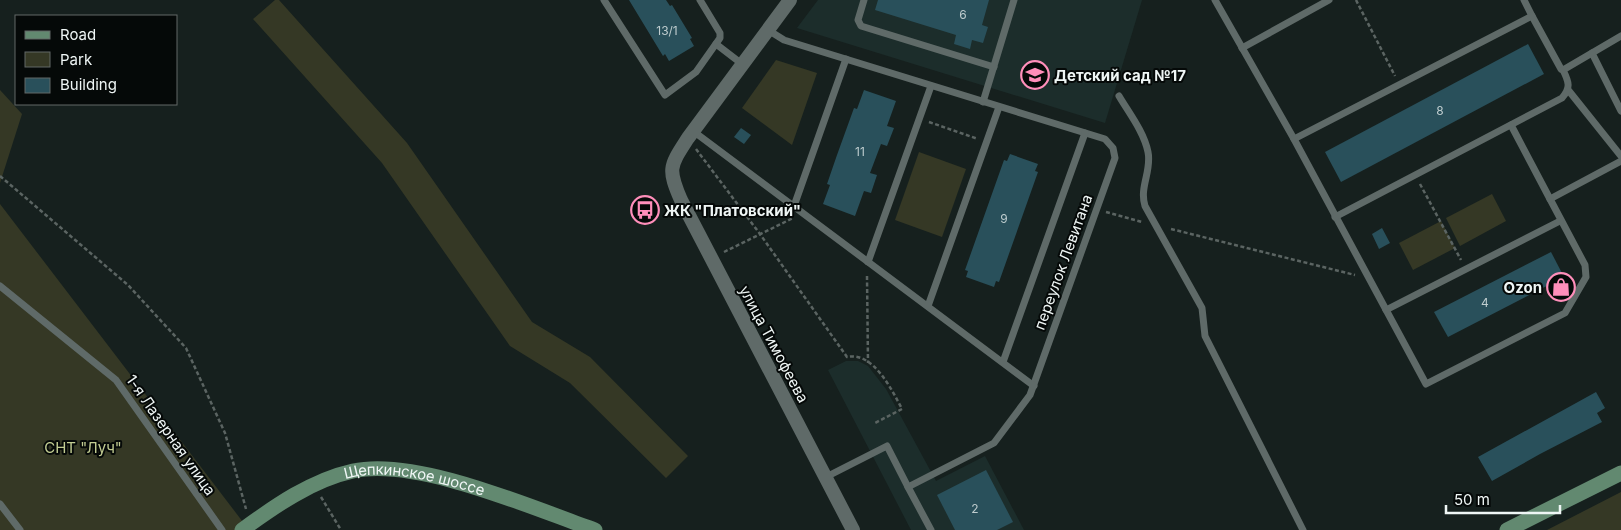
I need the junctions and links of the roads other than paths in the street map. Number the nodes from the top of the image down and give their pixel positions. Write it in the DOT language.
graph roads {
  1 [pos="604,0"];
  2 [pos="700,0"];
  3 [pos="864,0"];
  4 [pos="1014,0"];
  5 [pos="1215,0"];
  6 [pos="1329,0"];
  7 [pos="1524,0"];
  8 [pos="786,2"];
  9 [pos="1532,16"];
  10 [pos="768,30"];
  11 [pos="1621,36"];
  12 [pos="716,44"];
  13 [pos="1242,48"];
  14 [pos="1592,53"];
  15 [pos="846,59"];
  16 [pos="742,64"];
  17 [pos="994,67"];
  18 [pos="1561,69"];
  19 [pos="931,86"];
  20 [pos="1568,91"];
  21 [pos="1119,96"];
  22 [pos="983,102"];
  23 [pos="999,106"];
  24 [pos="1621,111"];
  25 [pos="1511,125"];
  26 [pos="1085,133"];
  27 [pos="690,134"];
  28 [pos="1294,139"];
  29 [pos="1621,156"];
  30 [pos="1621,161"];
  31 [pos="1550,199"];
  32 [pos="794,206"];
  33 [pos="1335,217"];
  34 [pos="1560,221"];
  35 [pos="868,262"];
  36 [pos="0,286"];
  37 [pos="928,306"];
  38 [pos="1386,310"];
  39 [pos="1003,362"];
  40 [pos="1034,386"];
  41 [pos="1621,473"];
  42 [pos="826,477"];
  43 [pos="908,487"];
  44 [pos="0,504"];
  45 [pos="246,527"];
  46 [pos="1511,529"];
  47 [pos="20,530"];
  48 [pos="222,530"];
  49 [pos="595,530"];
  50 [pos="853,530"];
  51 [pos="931,530"];
  52 [pos="1303,530"];
  1 -- 12 [label="lane"];
  2 -- 12 [label="lane"];
  3 -- 17 [label="lane"];
  4 -- 17 [label="lane"];
  5 -- 13 [label="lane"];
  6 -- 13 [label="lane"];
  7 -- 9 [label="lane"];
  8 -- 10 [label="street"];
  9 -- 18 [label="lane"];
  9 -- 28 [label="lane"];
  10 -- 15 [label="lane"];
  10 -- 16 [label="street"];
  11 -- 14 [label="lane"];
  12 -- 16 [label="lane"];
  13 -- 28 [label="lane"];
  14 -- 20 [label="lane"];
  14 -- 24 [label="lane"];
  15 -- 19 [label="lane"];
  15 -- 32 [label="lane"];
  16 -- 27 [label="street"];
  17 -- 22 [label="lane"];
  19 -- 22 [label="lane"];
  19 -- 35 [label="lane"];
  20 -- 25 [label="lane"];
  20 -- 29 [label="lane"];
  21 -- 52 [label="lane"];
  22 -- 23 [label="lane"];
  23 -- 26 [label="lane"];
  23 -- 37 [label="lane"];
  25 -- 31 [label="lane"];
  25 -- 33 [label="lane"];
  26 -- 39 [label="lane"];
  26 -- 40 [label="lane, переулок Левитана"];
  27 -- 32 [label="lane"];
  27 -- 42 [label="street, улица Тимофеева"];
  28 -- 33 [label="lane"];
  30 -- 31 [label="lane"];
  31 -- 34 [label="lane"];
  32 -- 35 [label="lane"];
  33 -- 38 [label="lane"];
  34 -- 38 [label="lane"];
  34 -- 38 [label="lane"];
  35 -- 37 [label="lane"];
  36 -- 48 [label="lane, 1-я Лазерная улица"];
  37 -- 39 [label="lane"];
  39 -- 40 [label="lane"];
  40 -- 43 [label="lane, переулок Левитана"];
  41 -- 46 [label="main road"];
  42 -- 43 [label="lane"];
  42 -- 50 [label="street, улица Тимофеева"];
  43 -- 51 [label="lane"];
  44 -- 47 [label="lane"];
  45 -- 49 [label="main road, Щепкинское шоссе"];
}
